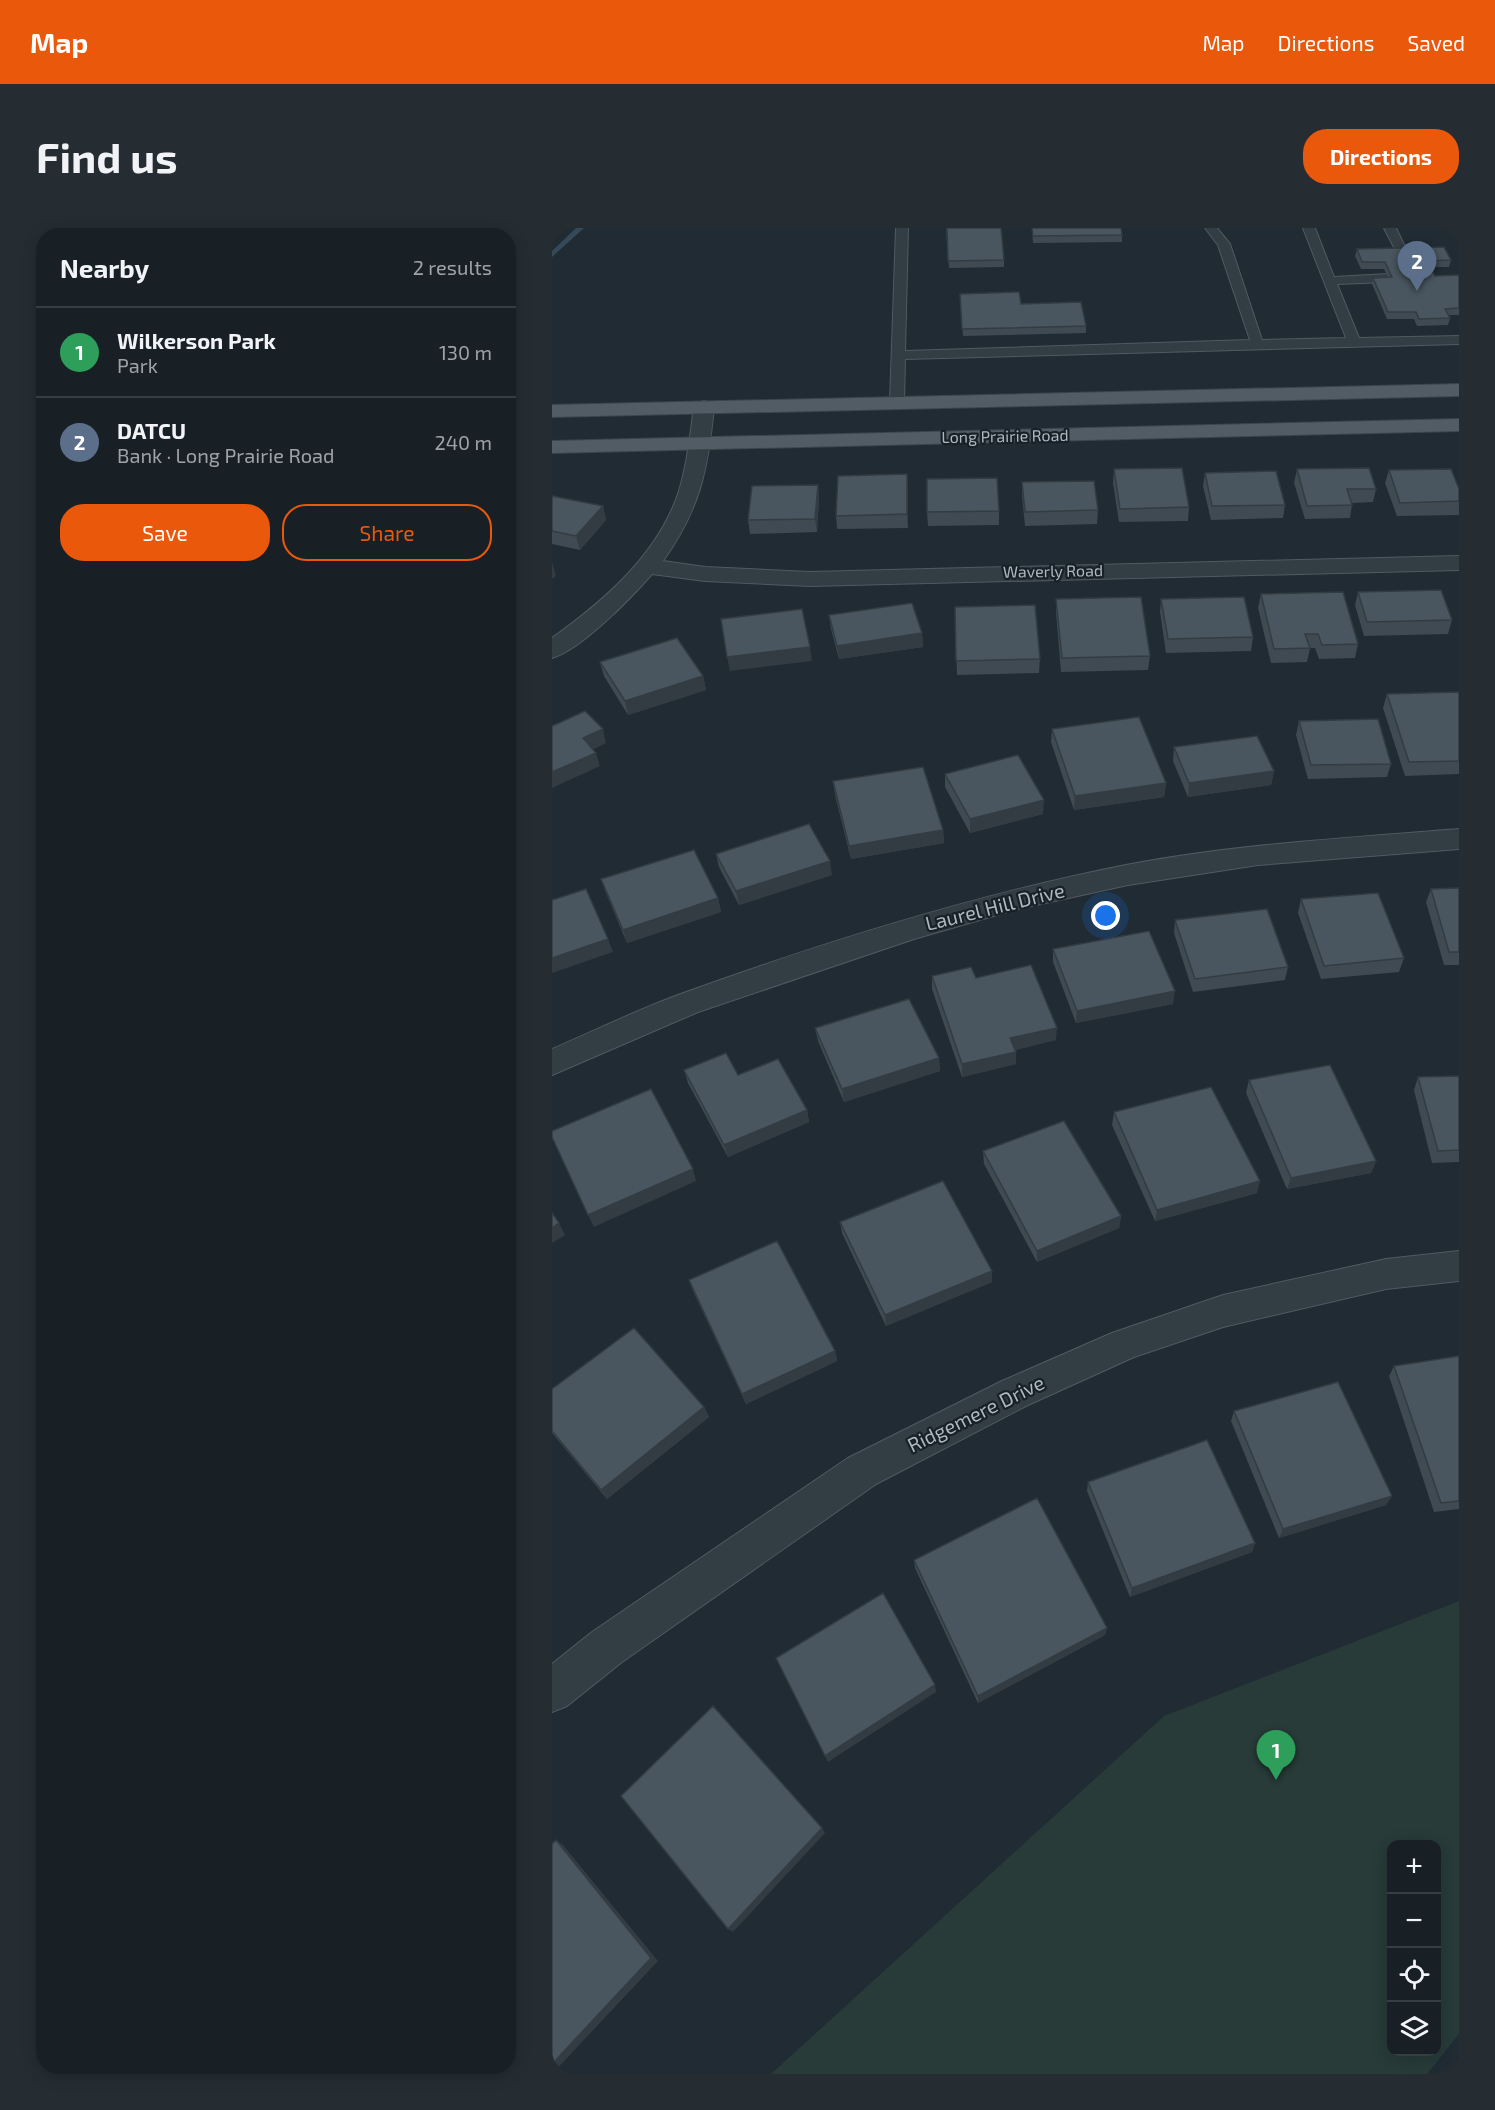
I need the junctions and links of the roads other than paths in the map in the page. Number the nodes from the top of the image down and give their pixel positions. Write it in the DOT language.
graph roads {
  1 [pos="902,228"];
  2 [pos="1211,228"];
  3 [pos="1309,228"];
  4 [pos="1390,228"];
  5 [pos="1402,255"];
  6 [pos="1388,278"];
  7 [pos="1330,281"];
  8 [pos="1459,340"];
  9 [pos="1354,342"];
  10 [pos="1257,344"];
  11 [pos="898,355"];
  12 [pos="1459,390"];
  13 [pos="897,402"];
  14 [pos="704,407"];
  15 [pos="552,411"];
  16 [pos="1459,425"];
  17 [pos="700,443"];
  18 [pos="552,447"];
  19 [pos="1459,562"];
  20 [pos="647,566"];
  21 [pos="552,650"];
  22 [pos="1459,838"];
  23 [pos="552,1063"];
  24 [pos="1459,1266"];
  25 [pos="552,1692"];
  1 -- 11 [label="lane"];
  2 -- 10 [label="lane"];
  3 -- 7 [label="lane"];
  4 -- 5 [label="lane"];
  6 -- 7 [label="lane"];
  7 -- 9 [label="lane"];
  8 -- 9 [label="lane"];
  9 -- 10 [label="lane"];
  10 -- 11 [label="lane"];
  11 -- 13 [label="lane"];
  12 -- 13 [label="main road, Long Prairie Road"];
  13 -- 14 [label="main road, Long Prairie Road"];
  14 -- 15 [label="main road, Long Prairie Road"];
  14 -- 17 [label="street"];
  16 -- 17 [label="main road, Long Prairie Road"];
  17 -- 18 [label="main road, Long Prairie Road"];
  17 -- 20 [label="street"];
  19 -- 20 [label="street, Waverly Road"];
  20 -- 21 [label="street"];
  22 -- 23 [label="street, Laurel Hill Drive"];
  24 -- 25 [label="street, Ridgemere Drive"];
}
